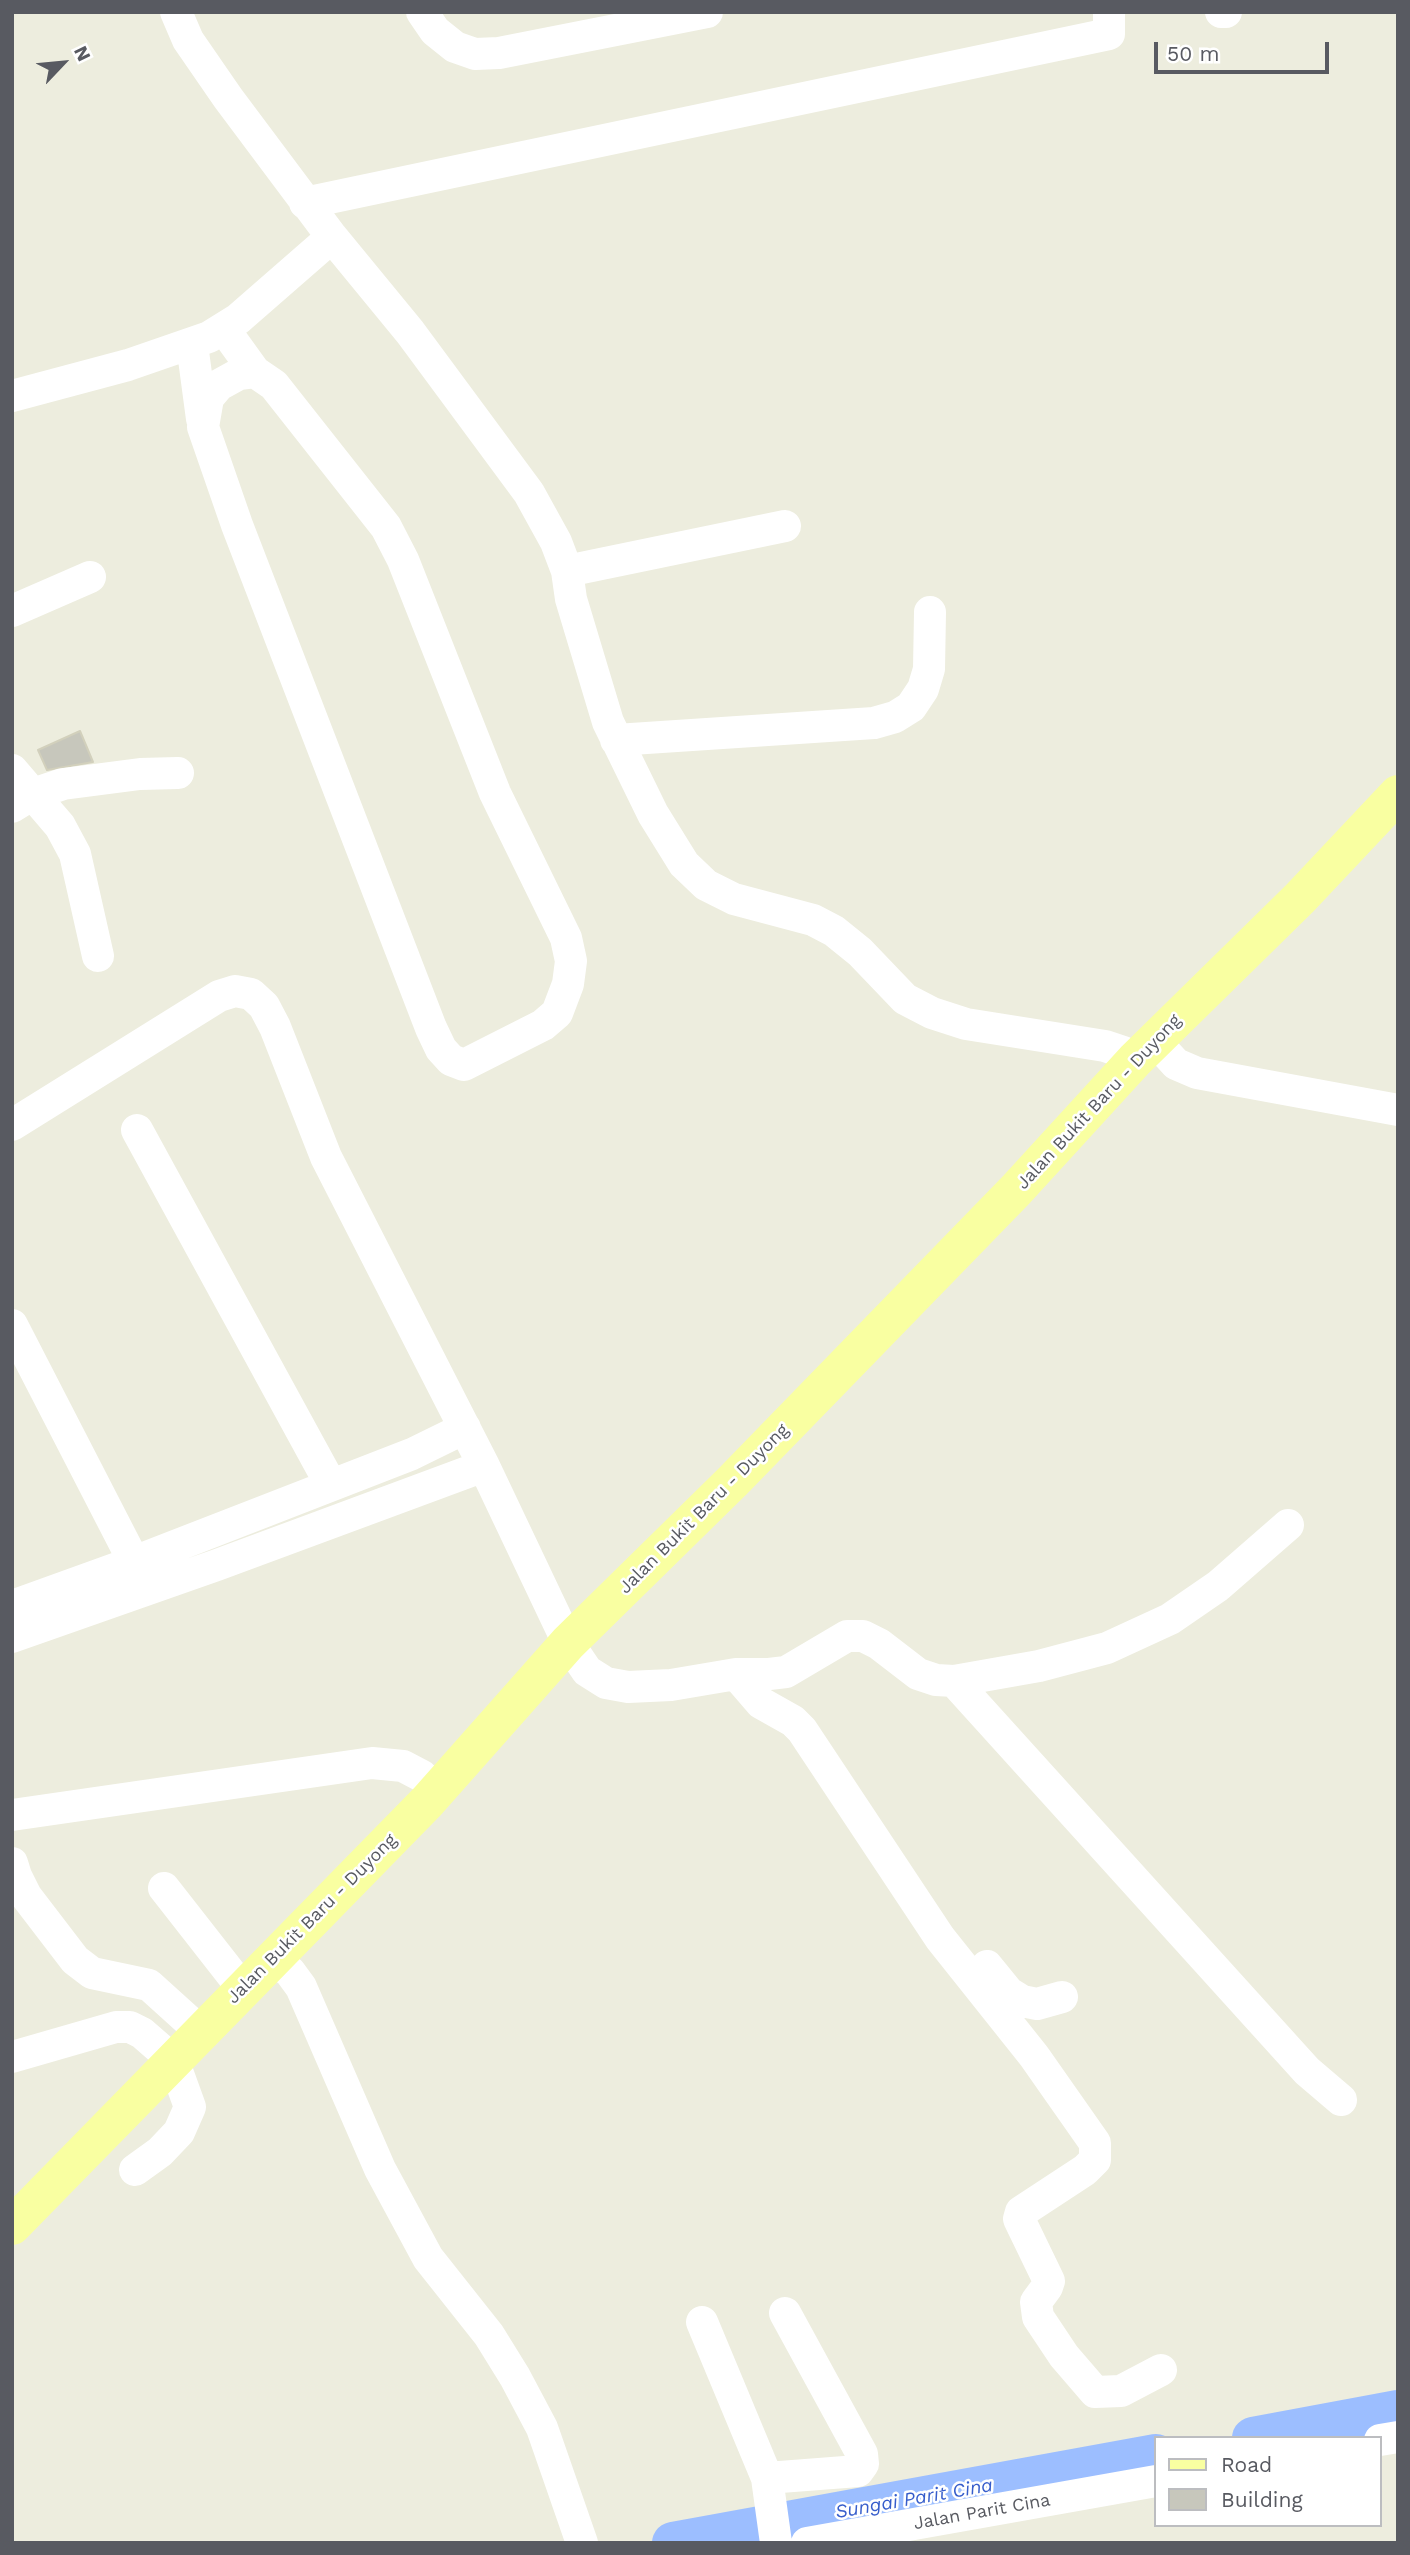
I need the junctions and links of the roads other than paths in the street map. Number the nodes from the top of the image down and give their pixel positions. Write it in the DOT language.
graph roads {
  1 [pos="176,12"];
  2 [pos="422,12"];
  3 [pos="707,12"];
  4 [pos="1109,23"];
  5 [pos="306,203"];
  6 [pos="332,237"];
  7 [pos="224,329"];
  8 [pos="192,344"];
  9 [pos="255,372"];
  10 [pos="12,397"];
  11 [pos="203,427"];
  12 [pos="785,526"];
  13 [pos="567,571"];
  14 [pos="90,577"];
  15 [pos="12,611"];
  16 [pos="930,612"];
  17 [pos="616,740"];
  18 [pos="12,770"];
  19 [pos="178,773"];
  20 [pos="1398,794"];
  21 [pos="23,800"];
  22 [pos="98,956"];
  23 [pos="1145,1051"];
  24 [pos="1398,1110"];
  25 [pos="12,1125"];
  26 [pos="137,1130"];
  27 [pos="12,1325"];
  28 [pos="465,1429"];
  29 [pos="484,1466"];
  30 [pos="331,1485"];
  31 [pos="1288,1525"];
  32 [pos="134,1562"];
  33 [pos="12,1606"];
  34 [pos="12,1637"];
  35 [pos="568,1643"];
  36 [pos="736,1674"];
  37 [pos="769,1674"];
  38 [pos="954,1681"];
  39 [pos="437,1791"];
  40 [pos="12,1815"];
  41 [pos="12,1863"];
  42 [pos="164,1888"];
  43 [pos="273,1959"];
  44 [pos="243,1989"];
  45 [pos="1062,1997"];
  46 [pos="201,2032"];
  47 [pos="12,2057"];
  48 [pos="173,2060"];
  49 [pos="1341,2100"];
  50 [pos="135,2170"];
  51 [pos="12,2226"];
  52 [pos="785,2313"];
  53 [pos="702,2322"];
  54 [pos="1161,2370"];
  55 [pos="767,2479"];
  56 [pos="1154,2481"];
  57 [pos="774,2530"];
  58 [pos="580,2535"];
  59 [pos="807,2543"];
  1 -- 5 [label="street"];
  2 -- 3 [label="street"];
  4 -- 5 [label="street"];
  5 -- 6 [label="street"];
  6 -- 7 [label="street"];
  6 -- 13 [label="street"];
  7 -- 8 [label="street"];
  7 -- 9 [label="street"];
  8 -- 10 [label="street"];
  8 -- 11 [label="street"];
  9 -- 11 [label="street"];
  9 -- 11 [label="street"];
  12 -- 13 [label="street"];
  13 -- 17 [label="street"];
  14 -- 15 [label="street"];
  16 -- 17 [label="street"];
  17 -- 23 [label="street"];
  18 -- 21 [label="street"];
  19 -- 21 [label="street"];
  20 -- 23 [label="main road, Jalan Bukit Baru - Duyong"];
  21 -- 22 [label="street"];
  23 -- 24 [label="street"];
  23 -- 35 [label="main road, Jalan Bukit Baru - Duyong"];
  25 -- 28 [label="street"];
  26 -- 30 [label="street"];
  27 -- 32 [label="street"];
  28 -- 29 [label="street"];
  28 -- 30 [label="street"];
  29 -- 34 [label="street"];
  29 -- 35 [label="street"];
  30 -- 32 [label="street"];
  31 -- 38 [label="street"];
  32 -- 33 [label="street"];
  35 -- 36 [label="street"];
  35 -- 39 [label="main road, Jalan Bukit Baru - Duyong"];
  36 -- 37 [label="street"];
  36 -- 54 [label="street"];
  37 -- 38 [label="street"];
  37 -- 45 [label="street"];
  38 -- 49 [label="street"];
  39 -- 40 [label="street"];
  39 -- 43 [label="main road, Jalan Bukit Baru - Duyong"];
  41 -- 46 [label="street"];
  42 -- 44 [label="street"];
  43 -- 44 [label="main road, Jalan Bukit Baru - Duyong"];
  43 -- 58 [label="street"];
  44 -- 46 [label="main road, Jalan Bukit Baru - Duyong"];
  46 -- 48 [label="main road, Jalan Bukit Baru - Duyong"];
  47 -- 48 [label="street"];
  48 -- 50 [label="street"];
  48 -- 51 [label="main road, Jalan Bukit Baru - Duyong"];
  52 -- 55 [label="street"];
  53 -- 55 [label="street"];
  55 -- 57 [label="street"];
  56 -- 59 [label="street, Jalan Parit Cina"];
}
